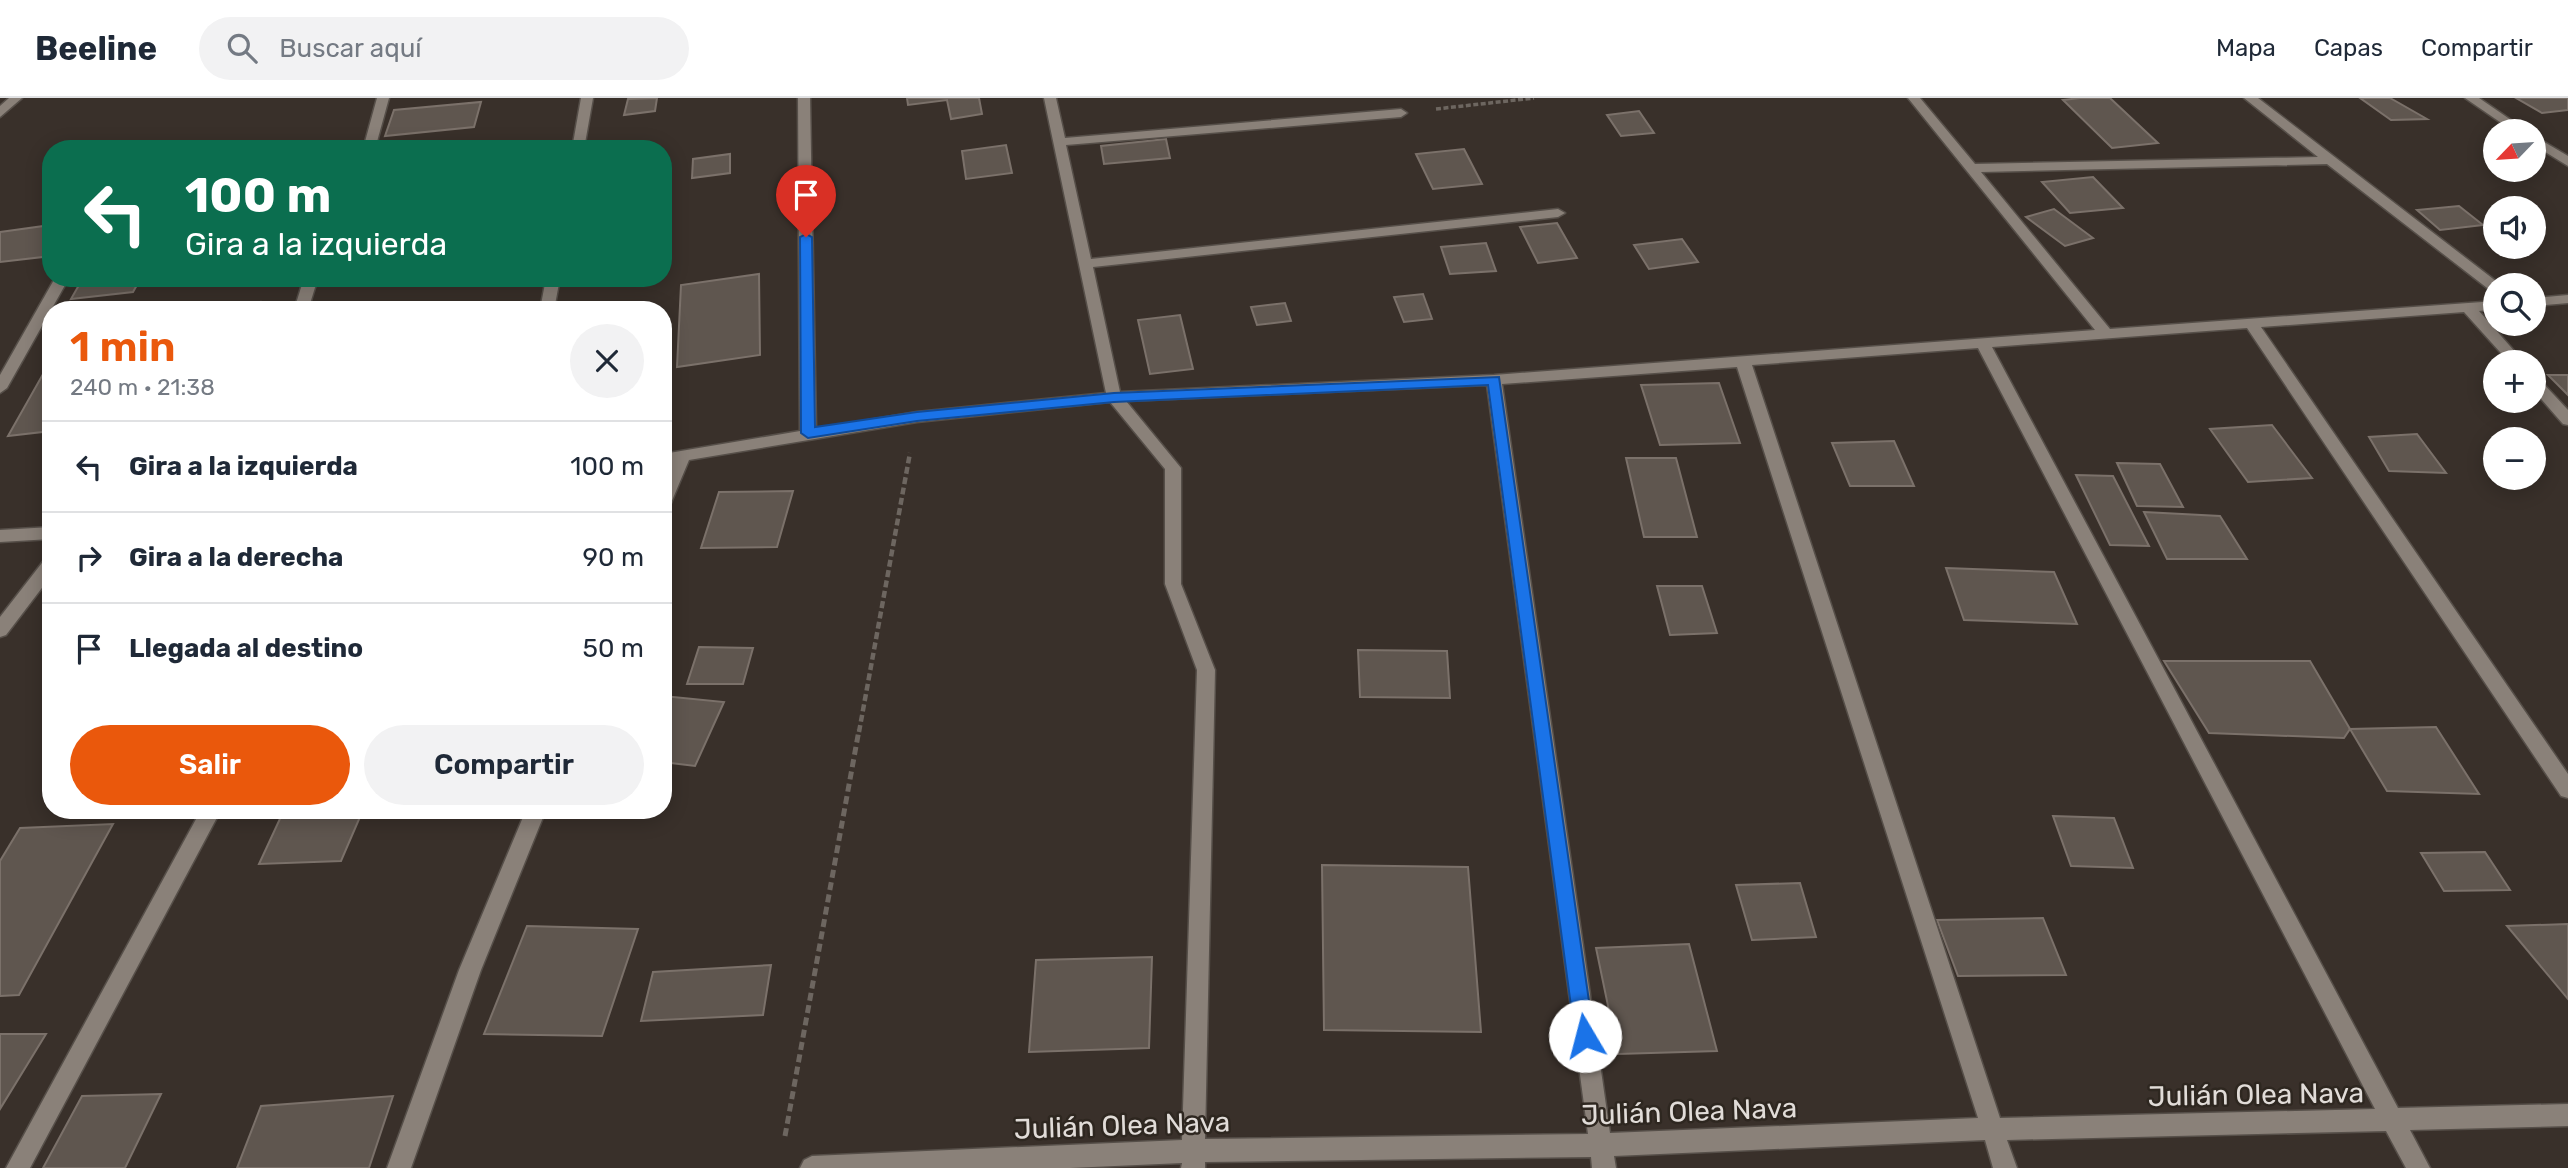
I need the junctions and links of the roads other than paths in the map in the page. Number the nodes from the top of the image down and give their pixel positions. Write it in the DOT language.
graph roads {
  1 [pos="16,98"];
  2 [pos="383,98"];
  3 [pos="587,98"];
  4 [pos="804,98"];
  5 [pos="1051,98"];
  6 [pos="1914,98"];
  7 [pos="2250,98"];
  8 [pos="2471,98"];
  9 [pos="0,113"];
  10 [pos="1401,113"];
  11 [pos="2503,119"];
  12 [pos="371,140"];
  13 [pos="580,140"];
  14 [pos="1061,142"];
  15 [pos="2546,148"];
  16 [pos="2332,160"];
  17 [pos="2568,162"];
  18 [pos="1972,168"];
  19 [pos="1558,213"];
  20 [pos="1086,264"];
  21 [pos="2483,278"];
  22 [pos="2568,299"];
  23 [pos="2546,301"];
  24 [pos="2483,305"];
  25 [pos="2468,307"];
  26 [pos="42,313"];
  27 [pos="2251,323"];
  28 [pos="2106,334"];
  29 [pos="1982,342"];
  30 [pos="2506,350"];
  31 [pos="1743,361"];
  32 [pos="1494,380"];
  33 [pos="0,387"];
  34 [pos="2546,395"];
  35 [pos="1114,397"];
  36 [pos="2568,420"];
  37 [pos="808,433"];
  38 [pos="682,457"];
  39 [pos="672,458"];
  40 [pos="672,481"];
  41 [pos="42,534"];
  42 [pos="0,536"];
  43 [pos="42,575"];
  44 [pos="0,630"];
  45 [pos="2568,790"];
  46 [pos="206,819"];
  47 [pos="532,819"];
  48 [pos="2568,1115"];
  49 [pos="2392,1121"];
  50 [pos="1991,1129"];
  51 [pos="1600,1145"];
  52 [pos="1193,1159"];
  53 [pos="18,1168"];
  54 [pos="399,1168"];
  55 [pos="812,1168"];
  56 [pos="1604,1168"];
  57 [pos="2005,1168"];
  58 [pos="2418,1168"];
  1 -- 9 [label="street"];
  2 -- 12 [label="street"];
  3 -- 13 [label="street"];
  4 -- 37 [label="street"];
  5 -- 14 [label="street"];
  6 -- 18 [label="street"];
  7 -- 16 [label="street"];
  8 -- 11 [label="street"];
  10 -- 14 [label="street"];
  14 -- 20 [label="street"];
  15 -- 17 [label="street"];
  16 -- 18 [label="street"];
  16 -- 21 [label="street"];
  18 -- 28 [label="street"];
  19 -- 20 [label="street"];
  20 -- 35 [label="street"];
  22 -- 23 [label="street"];
  24 -- 25 [label="street"];
  25 -- 27 [label="street"];
  25 -- 30 [label="street"];
  26 -- 33 [label="street"];
  27 -- 28 [label="street"];
  27 -- 45 [label="street"];
  28 -- 29 [label="street"];
  29 -- 31 [label="street"];
  29 -- 49 [label="street"];
  31 -- 32 [label="street"];
  31 -- 50 [label="street"];
  32 -- 35 [label="street"];
  32 -- 51 [label="street"];
  34 -- 36 [label="street"];
  35 -- 37 [label="street"];
  35 -- 52 [label="street"];
  37 -- 38 [label="street"];
  38 -- 39 [label="street"];
  38 -- 40 [label="street"];
  41 -- 42 [label="street"];
  43 -- 44 [label="street"];
  46 -- 53 [label="street"];
  47 -- 54 [label="street"];
  48 -- 49 [label="street, Julián Olea Nava"];
  49 -- 50 [label="street, Julián Olea Nava"];
  49 -- 58 [label="street"];
  50 -- 51 [label="street, Julián Olea Nava"];
  50 -- 57 [label="street"];
  51 -- 52 [label="street, Julián Olea Nava"];
  51 -- 56 [label="street"];
  52 -- 55 [label="street, Julián Olea Nava"];
}
